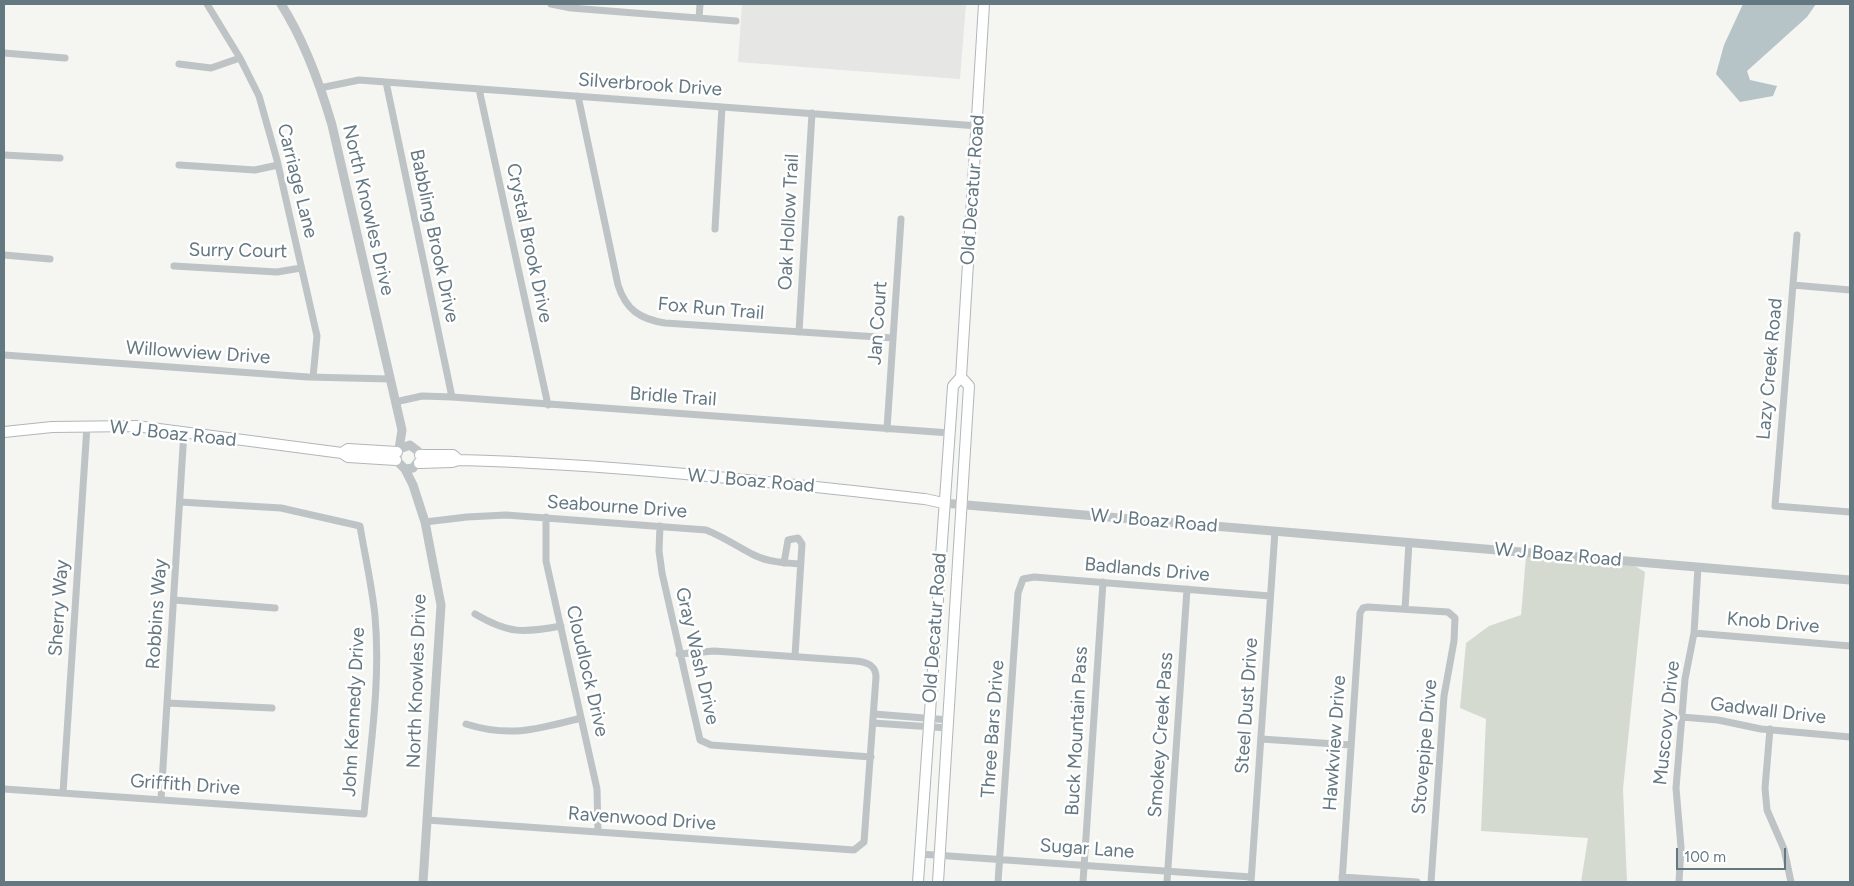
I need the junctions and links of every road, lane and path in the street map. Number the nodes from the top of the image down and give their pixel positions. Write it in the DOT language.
graph roads {
  1 [pos="207,4"];
  2 [pos="281,4"];
  3 [pos="551,4"];
  4 [pos="700,4"];
  5 [pos="984,4"];
  6 [pos="699,18"];
  7 [pos="736,20"];
  8 [pos="4,53"];
  9 [pos="65,58"];
  10 [pos="240,58"];
  11 [pos="179,64"];
  12 [pos="386,82"];
  13 [pos="320,88"];
  14 [pos="479,89"];
  15 [pos="578,96"];
  16 [pos="722,107"];
  17 [pos="812,113"];
  18 [pos="978,126"];
  19 [pos="4,154"];
  20 [pos="60,158"];
  21 [pos="179,165"];
  22 [pos="278,165"];
  23 [pos="901,219"];
  24 [pos="715,228"];
  25 [pos="1797,235"];
  26 [pos="4,255"];
  27 [pos="50,259"];
  28 [pos="174,266"];
  29 [pos="301,268"];
  30 [pos="1793,285"];
  31 [pos="1850,290"];
  32 [pos="799,332"];
  33 [pos="893,338"];
  34 [pos="4,355"];
  35 [pos="313,377"];
  36 [pos="961,377"];
  37 [pos="390,379"];
  38 [pos="452,397"];
  39 [pos="395,402"];
  40 [pos="548,405"];
  41 [pos="86,426"];
  42 [pos="887,429"];
  43 [pos="402,430"];
  44 [pos="184,431"];
  45 [pos="4,432"];
  46 [pos="950,433"];
  47 [pos="414,446"];
  48 [pos="397,454"];
  49 [pos="419,461"];
  50 [pos="405,469"];
  51 [pos="413,485"];
  52 [pos="180,502"];
  53 [pos="943,503"];
  54 [pos="961,505"];
  55 [pos="1850,512"];
  56 [pos="546,517"];
  57 [pos="425,522"];
  58 [pos="660,526"];
  59 [pos="1275,531"];
  60 [pos="1409,542"];
  61 [pos="784,563"];
  62 [pos="800,564"];
  63 [pos="1698,567"];
  64 [pos="1022,579"];
  65 [pos="1850,580"];
  66 [pos="1102,582"];
  67 [pos="1187,589"];
  68 [pos="1270,596"];
  69 [pos="174,600"];
  70 [pos="275,608"];
  71 [pos="1405,609"];
  72 [pos="474,614"];
  73 [pos="561,626"];
  74 [pos="1694,633"];
  75 [pos="1850,646"];
  76 [pos="679,654"];
  77 [pos="796,656"];
  78 [pos="167,703"];
  79 [pos="272,708"];
  80 [pos="874,714"];
  81 [pos="1682,717"];
  82 [pos="581,718"];
  83 [pos="873,723"];
  84 [pos="929,723"];
  85 [pos="466,724"];
  86 [pos="948,724"];
  87 [pos="1770,729"];
  88 [pos="1850,737"];
  89 [pos="1261,739"];
  90 [pos="1351,745"];
  91 [pos="871,757"];
  92 [pos="4,789"];
  93 [pos="63,793"];
  94 [pos="161,799"];
  95 [pos="364,814"];
  96 [pos="427,820"];
  97 [pos="598,832"];
  98 [pos="920,854"];
  99 [pos="940,856"];
  100 [pos="1000,860"];
  101 [pos="1084,865"];
  102 [pos="1168,871"];
  103 [pos="1251,880"];
  104 [pos="1342,880"];
  105 [pos="423,882"];
  106 [pos="918,882"];
  107 [pos="938,882"];
  108 [pos="998,882"];
  109 [pos="1083,882"];
  110 [pos="1167,882"];
  111 [pos="1417,882"];
  112 [pos="1431,882"];
  113 [pos="1679,882"];
  114 [pos="1791,882"];
  1 -- 10 [label="street, Carriage Lane"];
  2 -- 13 [label="street, North Knowles Drive"];
  3 -- 6 [label="street"];
  4 -- 6 [label="street"];
  5 -- 18 [label="main road, Old Decatur Road"];
  6 -- 7 [label="street"];
  8 -- 9 [label="street"];
  10 -- 11 [label="street"];
  10 -- 22 [label="street, Carriage Lane"];
  12 -- 13 [label="street, Silverbrook Drive"];
  12 -- 14 [label="street, Silverbrook Drive"];
  12 -- 38 [label="street, Babbling Brook Drive"];
  13 -- 37 [label="street, North Knowles Drive"];
  14 -- 15 [label="street, Silverbrook Drive"];
  14 -- 40 [label="street, Crystal Brook Drive"];
  15 -- 16 [label="street, Silverbrook Drive"];
  15 -- 32 [label="street, Fox Run Trail"];
  16 -- 17 [label="street, Silverbrook Drive"];
  16 -- 24 [label="street"];
  17 -- 18 [label="street, Silverbrook Drive"];
  17 -- 32 [label="street, Oak Hollow Trail"];
  18 -- 36 [label="main road, Old Decatur Road"];
  19 -- 20 [label="street"];
  21 -- 22 [label="street"];
  22 -- 29 [label="street, Carriage Lane"];
  23 -- 33 [label="street, Jan Court"];
  25 -- 30 [label="street, Lazy Creek Road"];
  26 -- 27 [label="street"];
  28 -- 29 [label="street, Surry Court"];
  29 -- 35 [label="street, Carriage Lane"];
  30 -- 31 [label="street"];
  30 -- 55 [label="street, Lazy Creek Road"];
  32 -- 33 [label="street, Fox Run Trail"];
  33 -- 42 [label="street, Jan Court"];
  34 -- 35 [label="street, Willowview Drive"];
  35 -- 37 [label="street, Willowview Drive"];
  36 -- 46 [label="main road, Old Decatur Road"];
  36 -- 54 [label="main road, Old Decatur Road"];
  37 -- 39 [label="street, North Knowles Drive"];
  38 -- 39 [label="street, Bridle Trail"];
  38 -- 40 [label="street, Bridle Trail"];
  39 -- 43 [label="street, North Knowles Drive"];
  40 -- 42 [label="street, Bridle Trail"];
  41 -- 44 [label="main road, W J Boaz Road"];
  41 -- 45 [label="main road, W J Boaz Road"];
  41 -- 93 [label="street, Sherry Way"];
  42 -- 46 [label="street, Bridle Trail"];
  43 -- 47 [label="street, North Knowles Drive"];
  43 -- 48 [label="street, North Knowles Drive"];
  44 -- 48 [label="main road, W J Boaz Road"];
  44 -- 52 [label="street, Robbins Way"];
  46 -- 53 [label="main road, Old Decatur Road"];
  47 -- 48 [label="street"];
  47 -- 49 [label="street, North Knowles Drive"];
  48 -- 50 [label="street, North Knowles Drive"];
  49 -- 50 [label="street"];
  49 -- 51 [label="street, North Knowles Drive"];
  49 -- 53 [label="main road, W J Boaz Road"];
  50 -- 51 [label="street, North Knowles Drive"];
  51 -- 57 [label="street, North Knowles Drive"];
  52 -- 69 [label="street, Robbins Way"];
  52 -- 95 [label="street, John Kennedy Drive"];
  53 -- 54 [label="street, W J Boaz Road"];
  53 -- 84 [label="main road, Old Decatur Road"];
  54 -- 59 [label="street, W J Boaz Road"];
  54 -- 86 [label="main road, Old Decatur Road"];
  56 -- 57 [label="street, Seabourne Drive"];
  56 -- 58 [label="street, Seabourne Drive"];
  56 -- 73 [label="street, Cloudlock Drive"];
  57 -- 96 [label="street, North Knowles Drive"];
  58 -- 61 [label="street, Seabourne Drive"];
  58 -- 76 [label="street, Gray Wash Drive"];
  59 -- 60 [label="street, W J Boaz Road"];
  59 -- 68 [label="street, Steel Dust Drive"];
  60 -- 63 [label="street, W J Boaz Road"];
  60 -- 71 [label="street"];
  61 -- 62 [label="street, Seabourne Drive"];
  61 -- 62 [label="street"];
  62 -- 77 [label="street"];
  63 -- 65 [label="street, W J Boaz Road"];
  63 -- 74 [label="street, Muscovy Drive"];
  64 -- 66 [label="street, Badlands Drive"];
  64 -- 100 [label="street, Three Bars Drive"];
  66 -- 67 [label="street, Badlands Drive"];
  66 -- 101 [label="street, Buck Mountain Pass"];
  67 -- 68 [label="street, Badlands Drive"];
  67 -- 102 [label="street, Smokey Creek Pass"];
  68 -- 89 [label="street, Steel Dust Drive"];
  69 -- 70 [label="street"];
  69 -- 78 [label="street, Robbins Way"];
  71 -- 90 [label="street, Hawkview Drive"];
  71 -- 112 [label="street, Stovepipe Drive"];
  72 -- 73 [label="street"];
  73 -- 82 [label="street, Cloudlock Drive"];
  74 -- 75 [label="street, Knob Drive"];
  74 -- 81 [label="street, Muscovy Drive"];
  76 -- 77 [label="street"];
  76 -- 91 [label="street, Gray Wash Drive"];
  77 -- 80 [label="street"];
  78 -- 79 [label="street"];
  78 -- 94 [label="street, Robbins Way"];
  80 -- 83 [label="street"];
  80 -- 84 [label="street"];
  81 -- 87 [label="street, Gadwall Drive"];
  81 -- 113 [label="street, Muscovy Drive"];
  82 -- 85 [label="street"];
  82 -- 97 [label="street, Cloudlock Drive"];
  83 -- 84 [label="street"];
  83 -- 91 [label="street"];
  84 -- 86 [label="street"];
  84 -- 98 [label="main road, Old Decatur Road"];
  86 -- 99 [label="main road, Old Decatur Road"];
  87 -- 88 [label="street, Gadwall Drive"];
  87 -- 114 [label="street"];
  89 -- 90 [label="street"];
  89 -- 103 [label="street, Steel Dust Drive"];
  90 -- 104 [label="street, Hawkview Drive"];
  91 -- 97 [label="street, Ravenwood Drive"];
  92 -- 93 [label="street, Griffith Drive"];
  93 -- 94 [label="street, Griffith Drive"];
  94 -- 95 [label="street, Griffith Drive"];
  96 -- 97 [label="street, Ravenwood Drive"];
  96 -- 105 [label="street, North Knowles Drive"];
  98 -- 99 [label="street, Sugar Lane"];
  98 -- 106 [label="main road, Old Decatur Road"];
  99 -- 100 [label="street, Sugar Lane"];
  99 -- 107 [label="main road, Old Decatur Road"];
  100 -- 101 [label="street, Sugar Lane"];
  100 -- 108 [label="street, Three Bars Drive"];
  101 -- 102 [label="street, Sugar Lane"];
  101 -- 109 [label="street, Buck Mountain Pass"];
  102 -- 103 [label="street, Sugar Lane"];
  102 -- 110 [label="street, Smokey Creek Pass"];
  104 -- 111 [label="street"];
}
